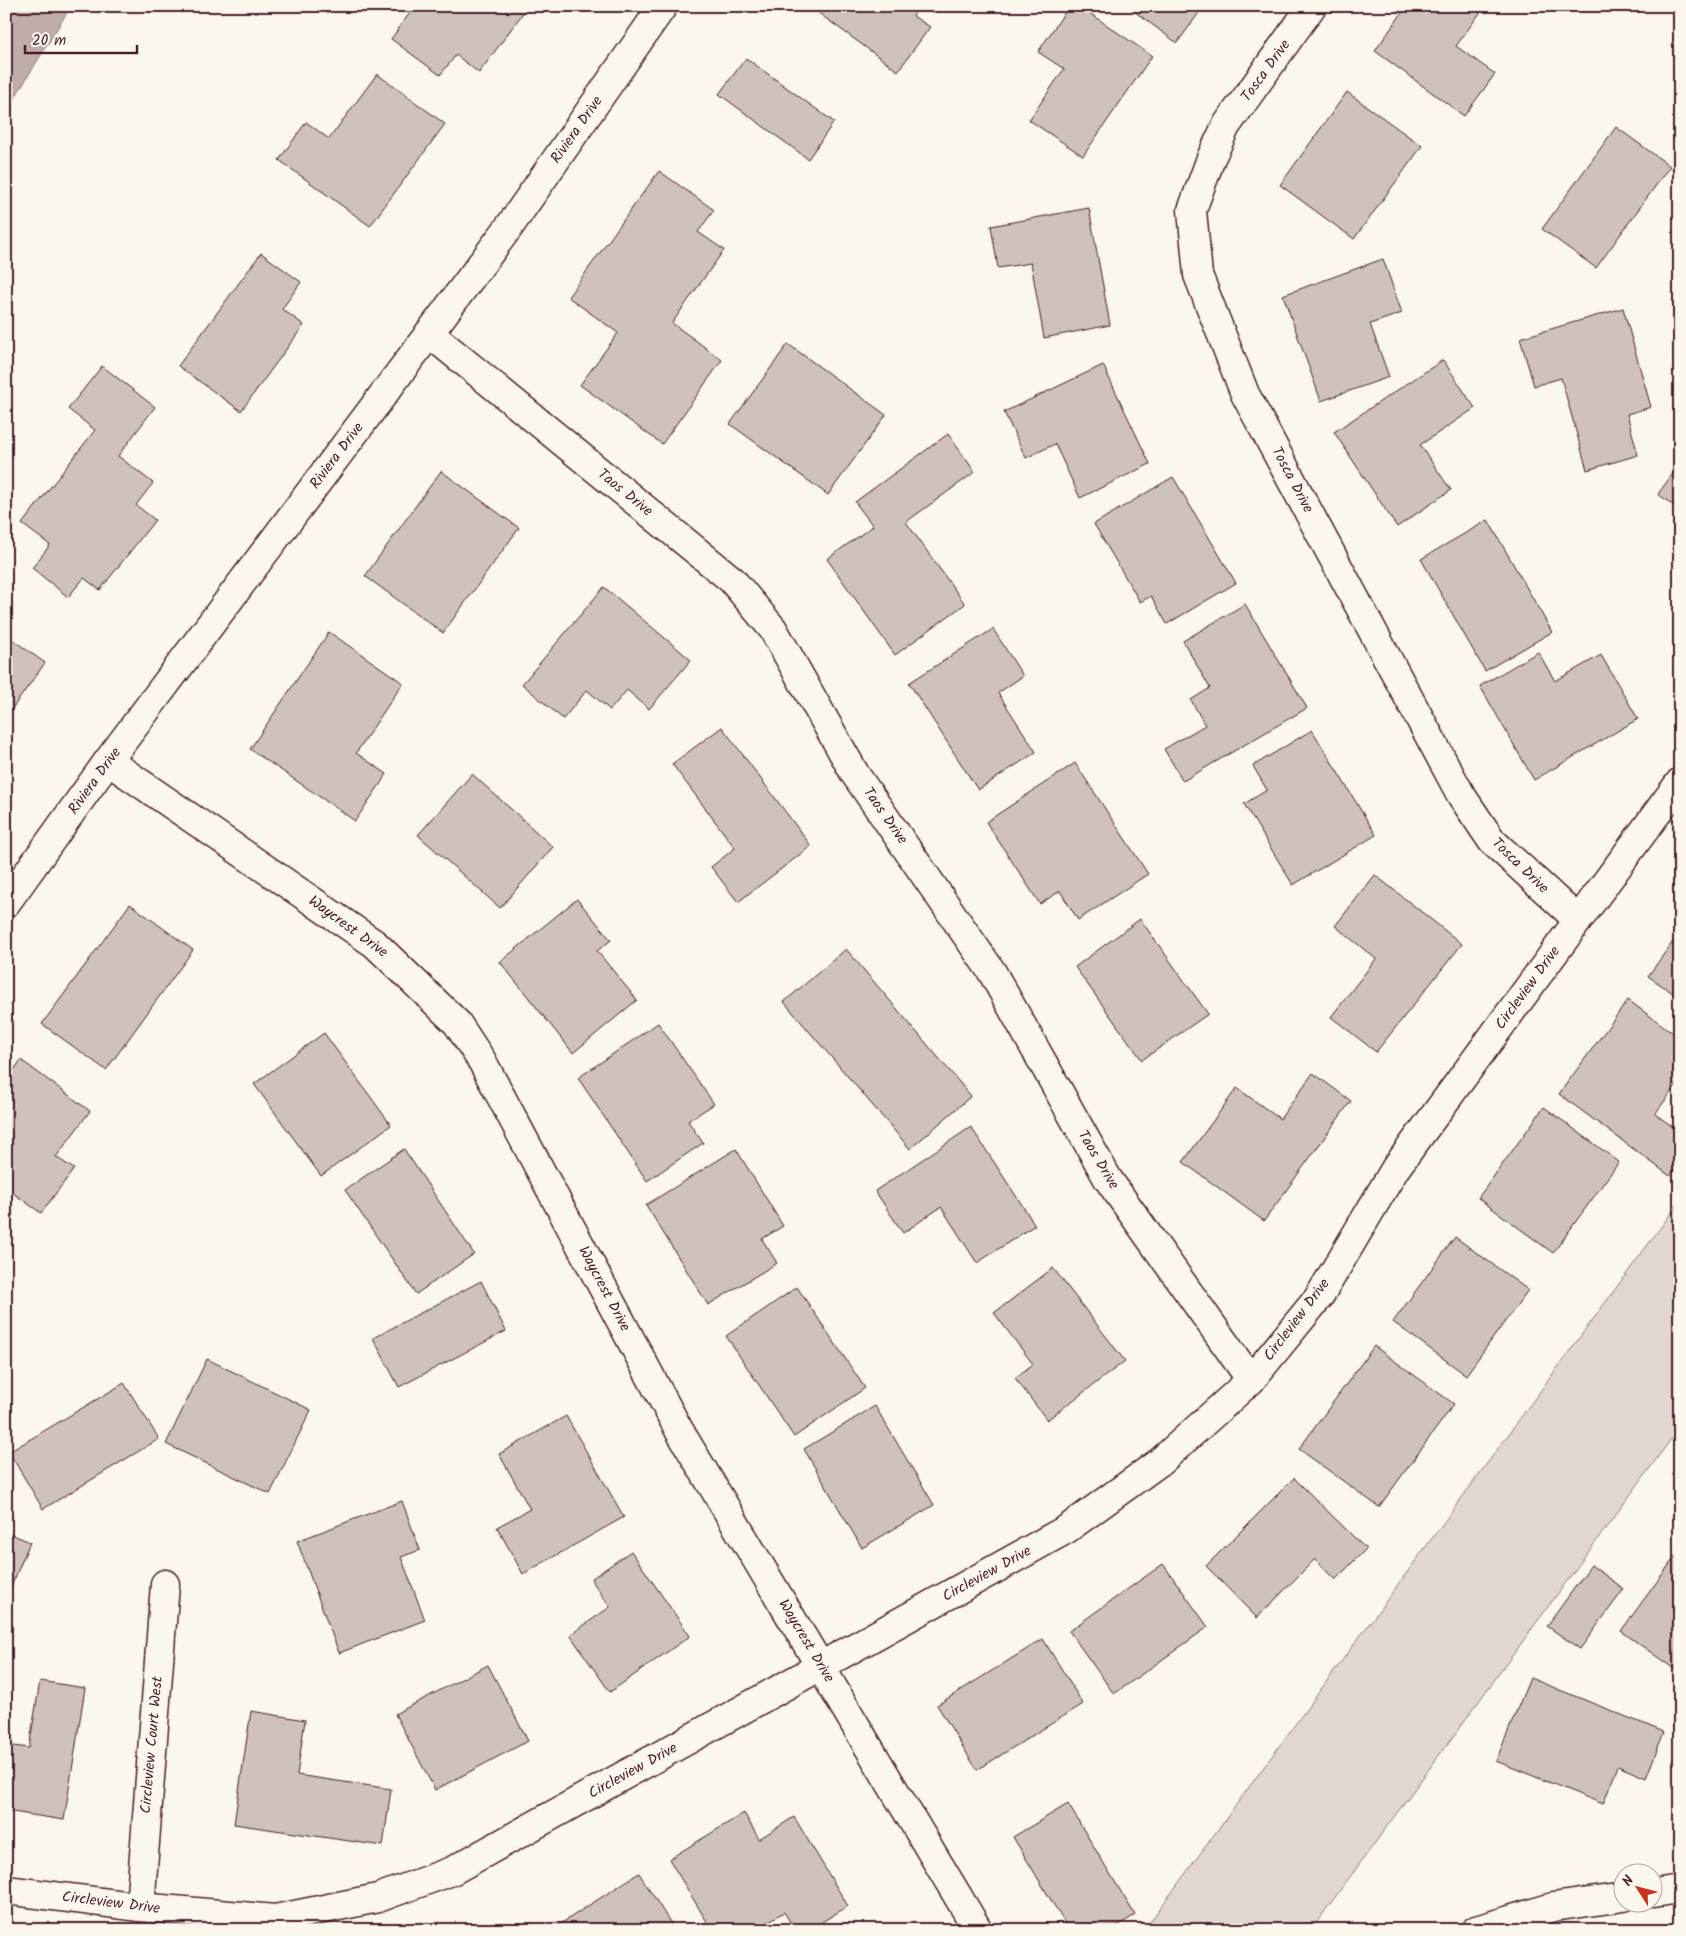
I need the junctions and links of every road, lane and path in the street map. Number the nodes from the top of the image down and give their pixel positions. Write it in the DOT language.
graph roads {
  1 [pos="663,6"];
  2 [pos="1312,6"];
  3 [pos="430,333"];
  4 [pos="108,761"];
  5 [pos="1680,782"];
  6 [pos="6,903"];
  7 [pos="1578,920"];
  8 [pos="1251,1380"];
  9 [pos="165,1584"];
  10 [pos="821,1666"];
  11 [pos="1680,1889"];
  12 [pos="6,1890"];
  13 [pos="1664,1891"];
  14 [pos="1614,1898"];
  15 [pos="140,1907"];
  16 [pos="978,1930"];
  17 [pos="1476,1930"];
  1 -- 3 [label="street, Riviera Drive"];
  2 -- 7 [label="street, Tosca Drive"];
  3 -- 4 [label="street, Riviera Drive"];
  3 -- 8 [label="street, Taos Drive"];
  4 -- 6 [label="street, Riviera Drive"];
  4 -- 10 [label="street, Waycrest Drive"];
  5 -- 7 [label="street, Circleview Drive"];
  7 -- 8 [label="street, Circleview Drive"];
  8 -- 10 [label="street, Circleview Drive"];
  9 -- 15 [label="street, Circleview Court West"];
  10 -- 15 [label="street, Circleview Drive"];
  10 -- 16 [label="street, Waycrest Drive"];
  11 -- 13 [label="street"];
  12 -- 15 [label="street, Circleview Drive"];
  14 -- 17 [label="street"];
}
